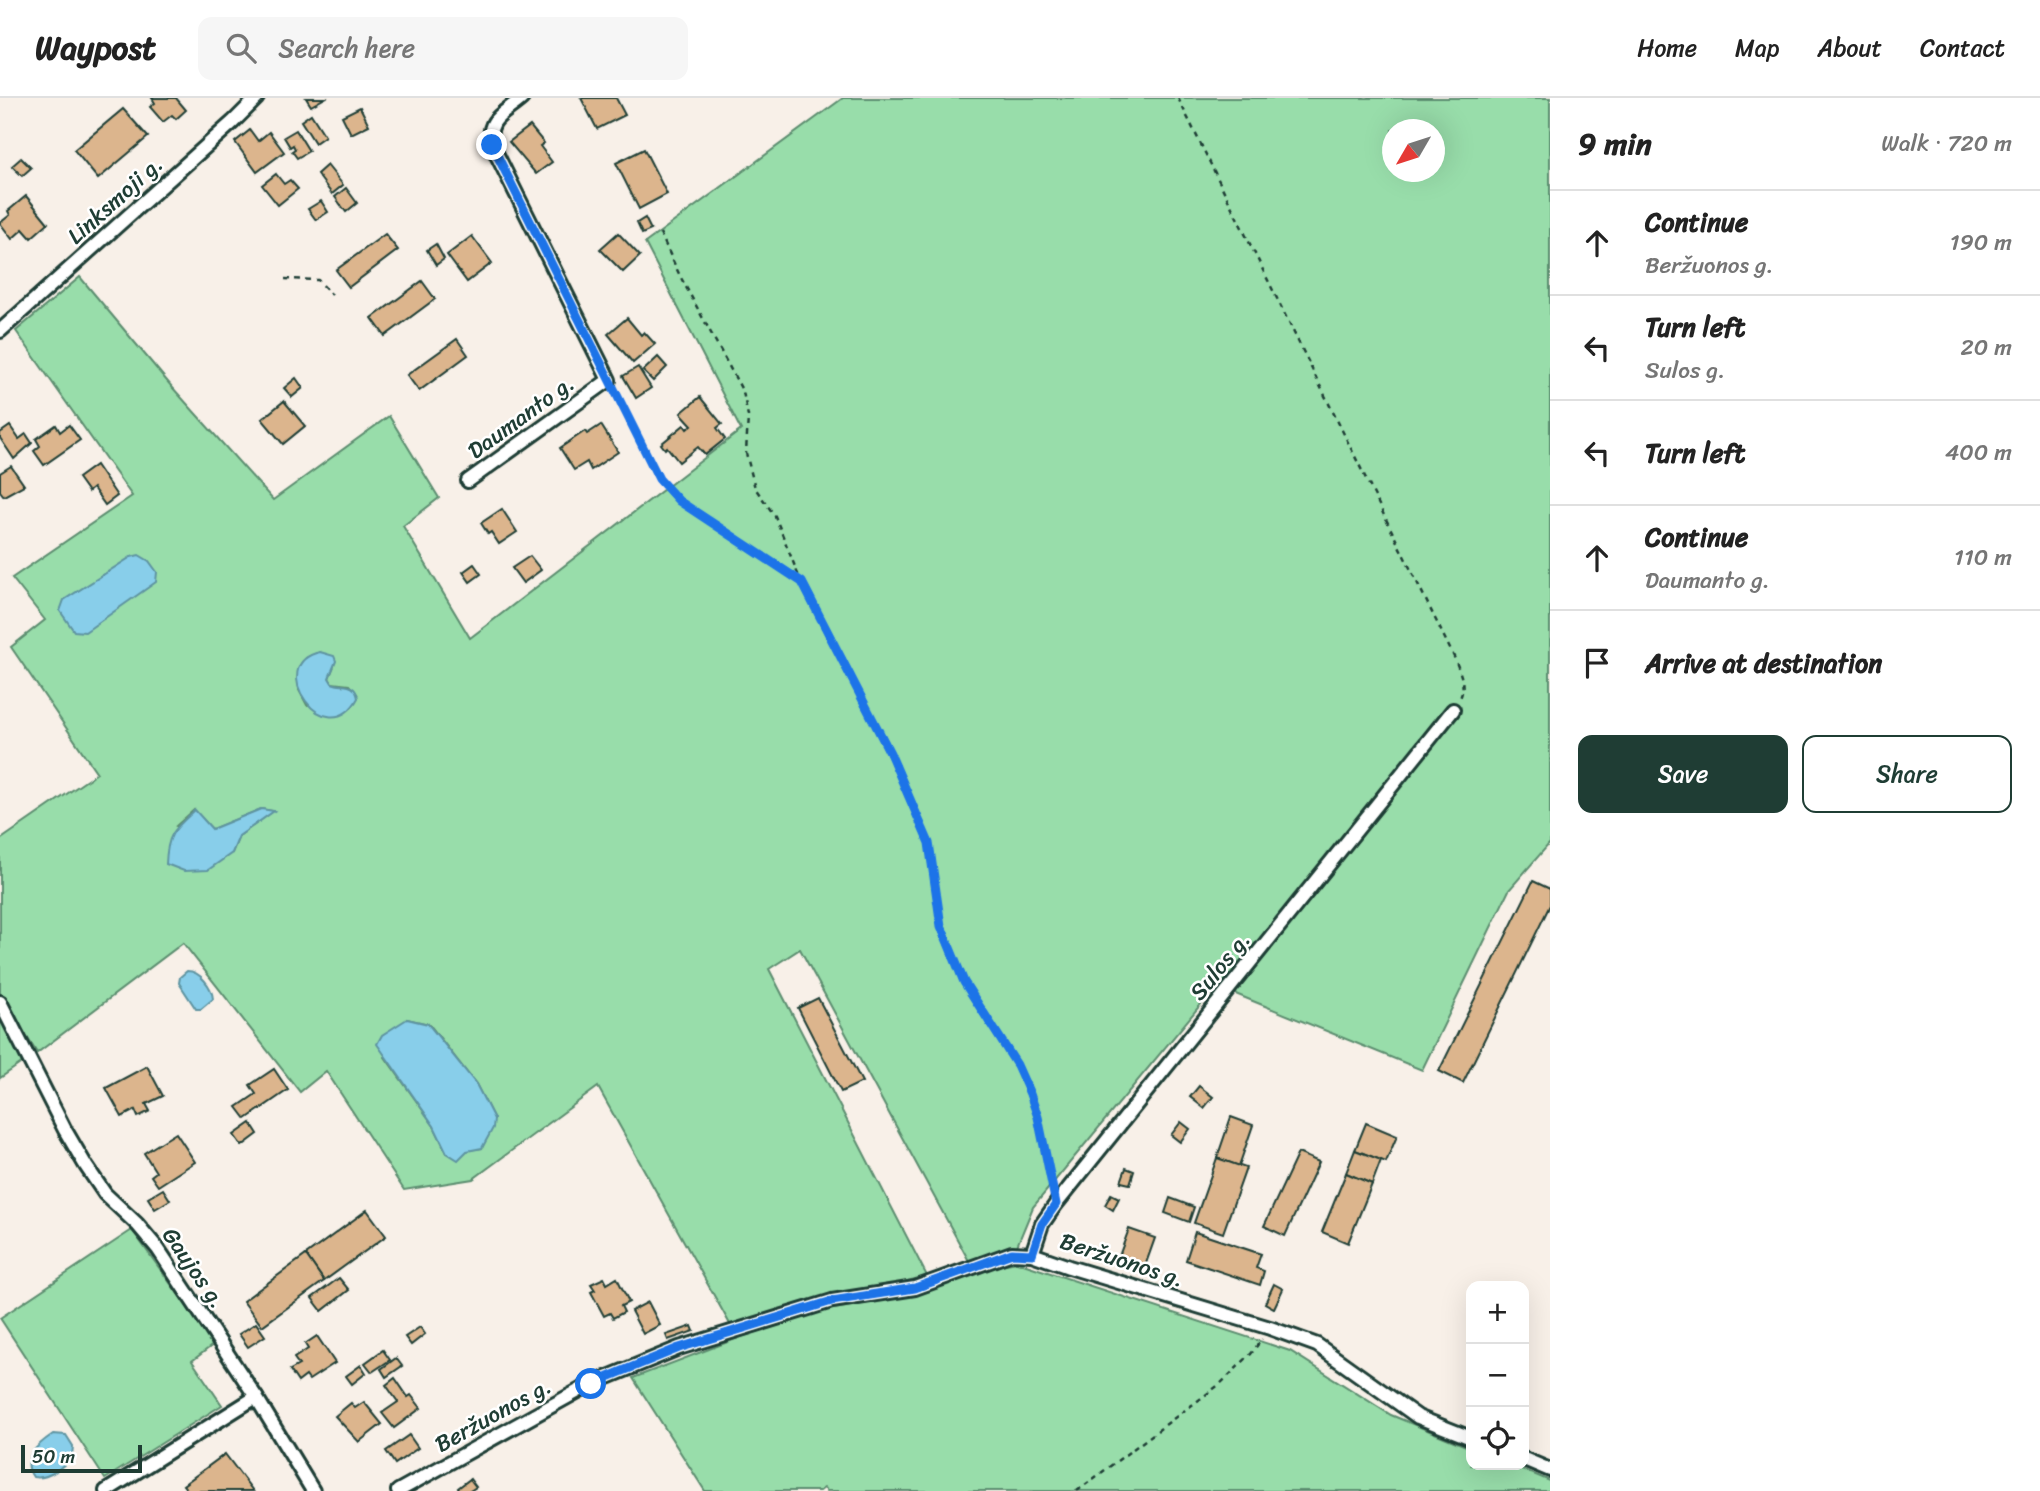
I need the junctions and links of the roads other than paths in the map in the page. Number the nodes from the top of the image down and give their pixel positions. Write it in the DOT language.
graph roads {
  1 [pos="257,98"];
  2 [pos="522,98"];
  3 [pos="0,331"];
  4 [pos="468,481"];
  5 [pos="1452,710"];
  6 [pos="0,1002"];
  7 [pos="1032,1254"];
  8 [pos="256,1397"];
  9 [pos="1466,1436"];
  10 [pos="1529,1461"];
  11 [pos="1550,1470"];
  12 [pos="106,1491"];
  13 [pos="313,1491"];
  14 [pos="398,1491"];
  1 -- 3 [label="street, Linksmoji g."];
  2 -- 4 [label="street, Daumanto g."];
  5 -- 7 [label="street, Sulos g."];
  6 -- 8 [label="street, Gaujos g."];
  7 -- 9 [label="street, Beržuonos g."];
  7 -- 14 [label="street, Beržuonos g."];
  8 -- 12 [label="street"];
  8 -- 13 [label="street, Gaujos g."];
  10 -- 11 [label="street"];
}
